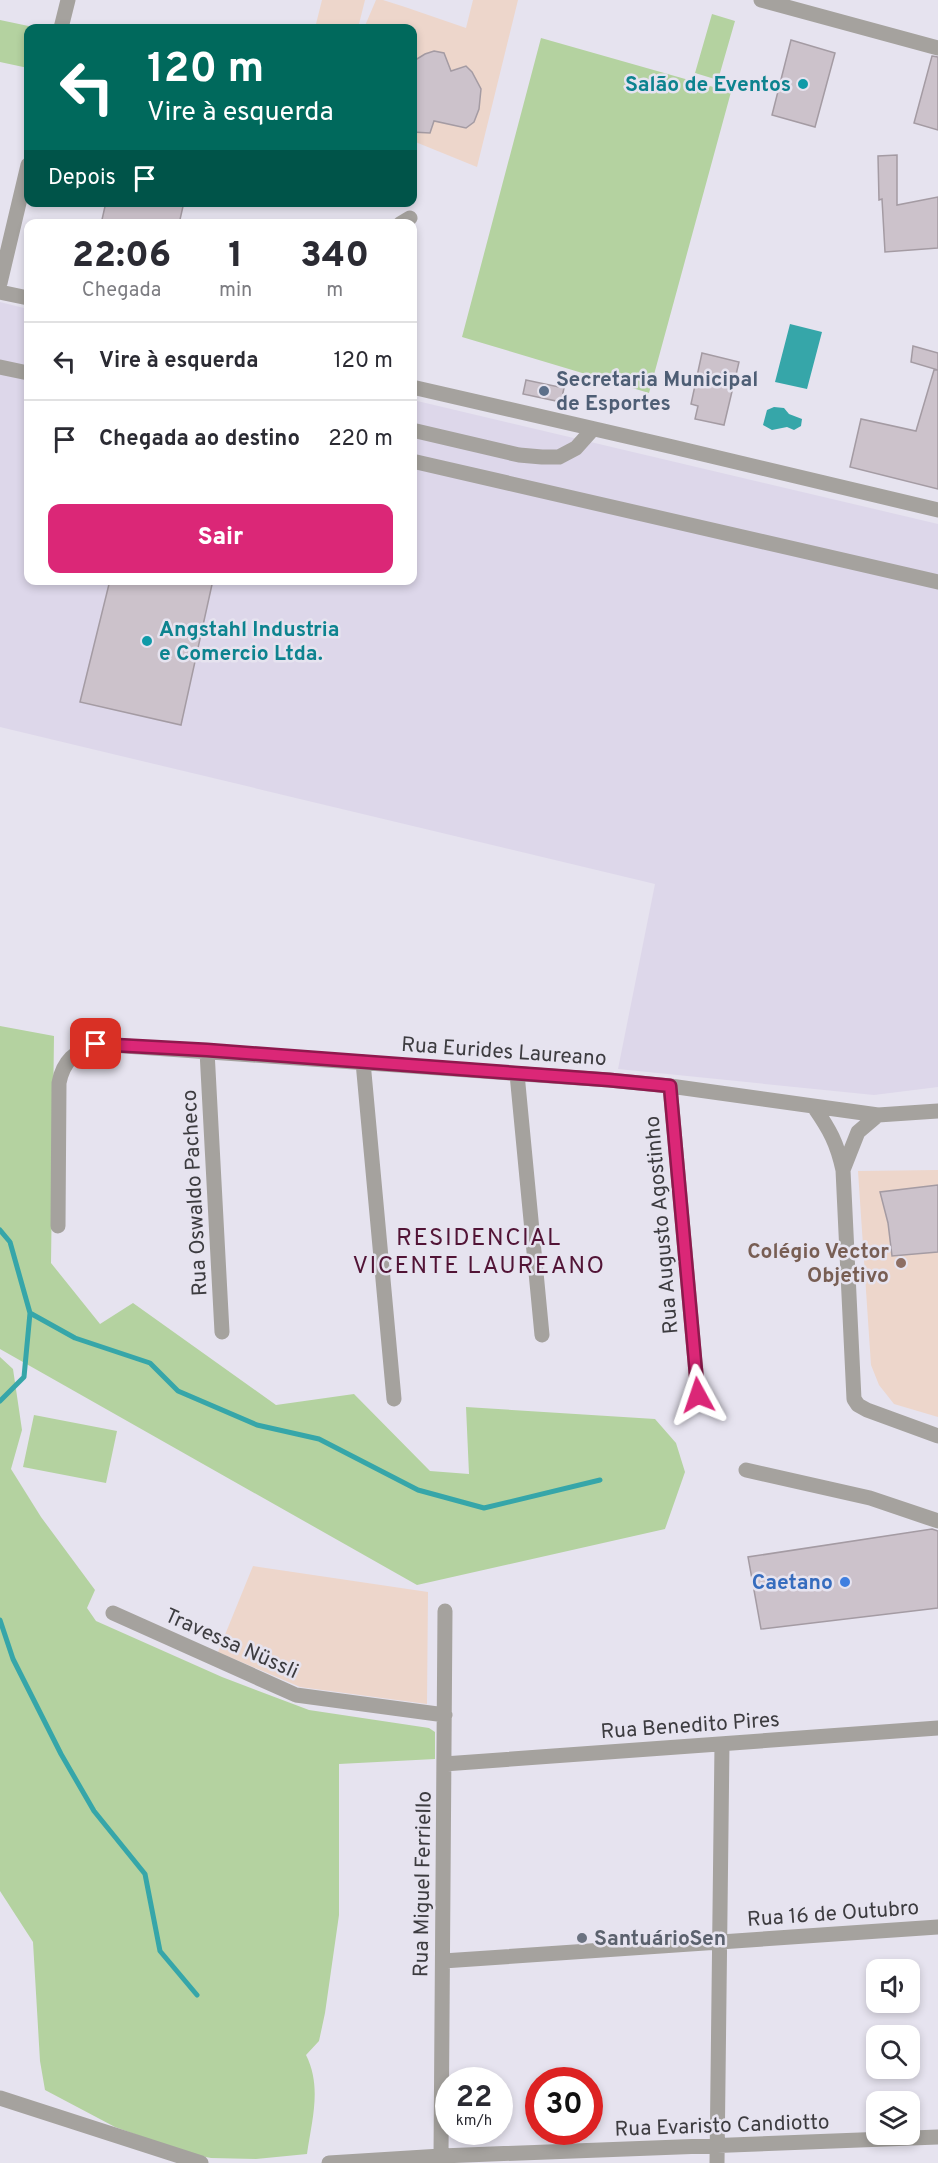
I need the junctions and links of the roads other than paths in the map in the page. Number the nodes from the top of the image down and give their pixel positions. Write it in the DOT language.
graph roads {
  1 [pos="68,0"];
  2 [pos="761,0"];
  3 [pos="62,24"];
  4 [pos="938,48"];
  5 [pos="24,182"];
  6 [pos="0,283"];
  7 [pos="0,292"];
  8 [pos="24,297"];
  9 [pos="0,367"];
  10 [pos="24,372"];
  11 [pos="417,388"];
  12 [pos="593,429"];
  13 [pos="417,431"];
  14 [pos="417,462"];
  15 [pos="938,510"];
  16 [pos="938,582"];
  17 [pos="207,1050"];
  18 [pos="363,1062"];
  19 [pos="517,1074"];
  20 [pos="670,1086"];
  21 [pos="814,1107"];
  22 [pos="938,1111"];
  23 [pos="878,1115"];
  24 [pos="843,1170"];
  25 [pos="58,1226"];
  26 [pos="222,1332"];
  27 [pos="542,1335"];
  28 [pos="698,1395"];
  29 [pos="394,1399"];
  30 [pos="938,1436"];
  31 [pos="746,1470"];
  32 [pos="938,1521"];
  33 [pos="446,1611"];
  34 [pos="112,1613"];
  35 [pos="445,1715"];
  36 [pos="938,1728"];
  37 [pos="722,1744"];
  38 [pos="444,1764"];
  39 [pos="938,1927"];
  40 [pos="718,1942"];
  41 [pos="442,1960"];
  42 [pos="0,2098"];
  43 [pos="938,2137"];
  44 [pos="717,2147"];
  45 [pos="441,2157"];
  46 [pos="201,2163"];
  47 [pos="328,2163"];
  48 [pos="717,2163"];
  1 -- 3 [label="street"];
  2 -- 4 [label="street"];
  5 -- 6 [label="street"];
  7 -- 8 [label="street"];
  9 -- 10 [label="street"];
  11 -- 12 [label="street"];
  12 -- 13 [label="street"];
  12 -- 15 [label="street"];
  14 -- 16 [label="street"];
  17 -- 18 [label="street, Rua Eurides Laureano"];
  17 -- 25 [label="street, Rua Eurides Laureano"];
  17 -- 26 [label="street, Rua Oswaldo Pacheco"];
  18 -- 19 [label="street, Rua Eurides Laureano"];
  18 -- 29 [label="street"];
  19 -- 20 [label="street, Rua Eurides Laureano"];
  19 -- 27 [label="street"];
  20 -- 21 [label="street, Rua Eurides Laureano"];
  20 -- 28 [label="street, Rua Augusto Agostinho"];
  21 -- 23 [label="street, Rua Eurides Laureano"];
  21 -- 24 [label="street"];
  22 -- 23 [label="street, Rua Eurides Laureano"];
  23 -- 24 [label="street"];
  24 -- 30 [label="street"];
  31 -- 32 [label="street"];
  33 -- 35 [label="street, Rua Miguel Ferriello"];
  34 -- 35 [label="street, Travessa Nüssli"];
  35 -- 38 [label="street, Rua Miguel Ferriello"];
  36 -- 37 [label="street, Rua Benedito Pires"];
  37 -- 38 [label="street, Rua Benedito Pires"];
  37 -- 40 [label="street"];
  38 -- 41 [label="street, Rua Miguel Ferriello"];
  39 -- 40 [label="street, Rua 16 de Outubro"];
  40 -- 41 [label="street, Rua 16 de Outubro"];
  40 -- 44 [label="street"];
  41 -- 45 [label="street, Rua Miguel Ferriello"];
  42 -- 46 [label="street"];
  43 -- 44 [label="street, Rua Evaristo Candiotto"];
  44 -- 45 [label="street, Rua Evaristo Candiotto"];
  44 -- 48 [label="street"];
  45 -- 47 [label="street, Rua Evaristo Candiotto"];
}
